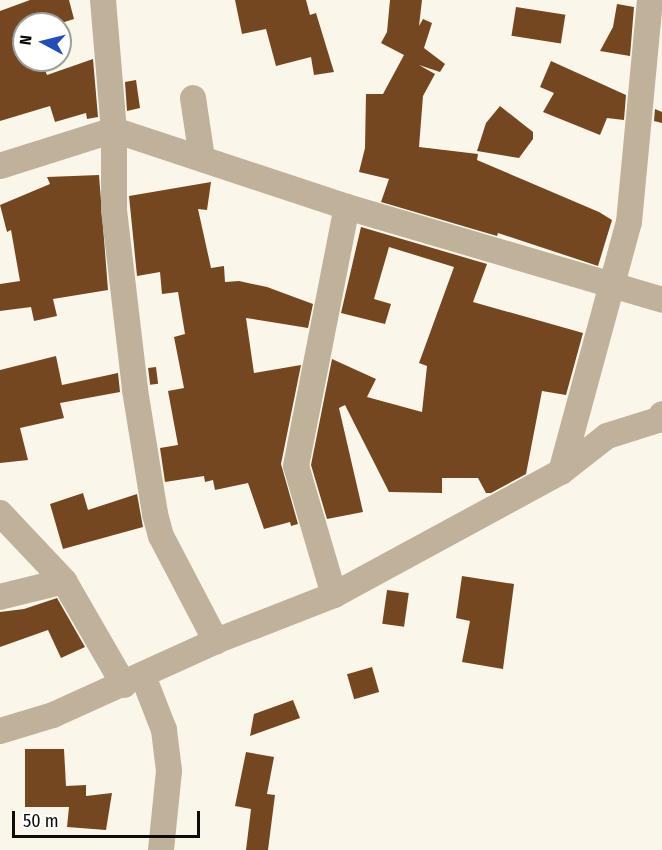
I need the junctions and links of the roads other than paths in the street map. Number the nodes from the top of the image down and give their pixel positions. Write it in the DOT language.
graph roads {
  1 [pos="103,0"];
  2 [pos="650,0"];
  3 [pos="193,98"];
  4 [pos="114,130"];
  5 [pos="202,158"];
  6 [pos="0,166"];
  7 [pos="347,207"];
  8 [pos="614,283"];
  9 [pos="662,300"];
  10 [pos="662,414"];
  11 [pos="561,471"];
  12 [pos="0,513"];
  13 [pos="64,581"];
  14 [pos="334,595"];
  15 [pos="0,597"];
  16 [pos="216,641"];
  17 [pos="134,681"];
  18 [pos="0,731"];
  19 [pos="161,850"];
  1 -- 4 [label="street"];
  2 -- 8 [label="street"];
  3 -- 5 [label="street"];
  4 -- 5 [label="street"];
  4 -- 6 [label="street"];
  4 -- 16 [label="street"];
  5 -- 7 [label="street"];
  7 -- 8 [label="street"];
  7 -- 14 [label="street"];
  8 -- 9 [label="street"];
  8 -- 11 [label="street"];
  10 -- 11 [label="street"];
  11 -- 14 [label="street"];
  12 -- 13 [label="street"];
  13 -- 15 [label="street"];
  13 -- 17 [label="street"];
  14 -- 16 [label="street"];
  16 -- 17 [label="street"];
  17 -- 18 [label="street"];
  17 -- 19 [label="street"];
}
